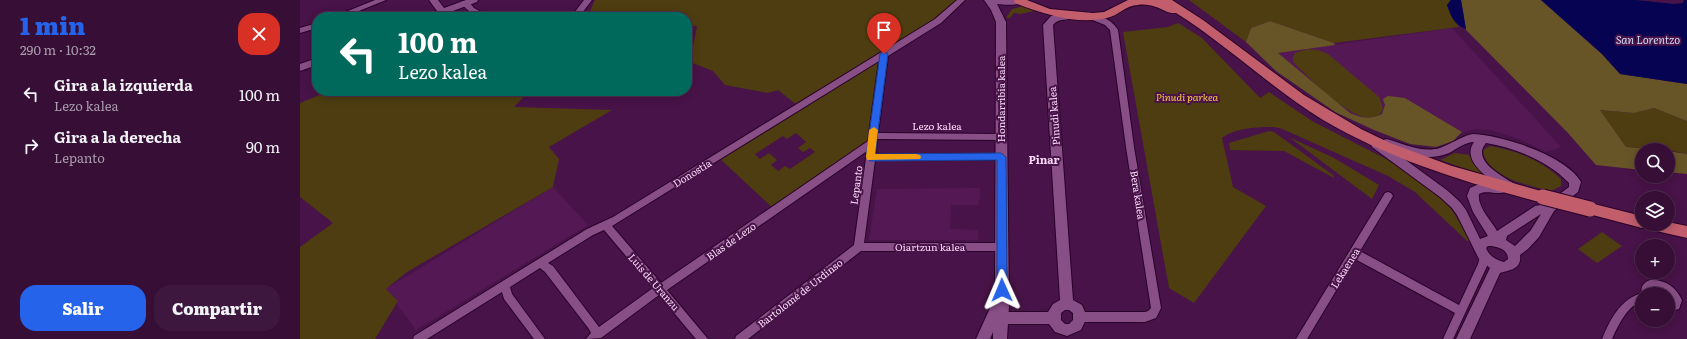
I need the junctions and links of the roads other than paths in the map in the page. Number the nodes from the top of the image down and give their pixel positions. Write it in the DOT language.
graph roads {
  1 [pos="382,0"];
  2 [pos="433,0"];
  3 [pos="474,0"];
  4 [pos="588,0"];
  5 [pos="961,0"];
  6 [pos="990,0"];
  7 [pos="1164,0"];
  8 [pos="1171,0"];
  9 [pos="1019,1"];
  10 [pos="465,3"];
  11 [pos="350,12"];
  12 [pos="442,12"];
  13 [pos="475,12"];
  14 [pos="579,12"];
  15 [pos="1186,13"];
  16 [pos="1070,16"];
  17 [pos="1093,18"];
  18 [pos="1001,22"];
  19 [pos="312,26"];
  20 [pos="300,31"];
  21 [pos="1229,44"];
  22 [pos="884,54"];
  23 [pos="312,63"];
  24 [pos="300,68"];
  25 [pos="1001,137"];
  26 [pos="1369,139"];
  27 [pos="1482,139"];
  28 [pos="872,140"];
  29 [pos="870,157"];
  30 [pos="1001,157"];
  31 [pos="1519,191"];
  32 [pos="1388,196"];
  33 [pos="1546,203"];
  34 [pos="1635,220"];
  35 [pos="605,225"];
  36 [pos="1675,229"];
  37 [pos="1687,232"];
  38 [pos="1498,242"];
  39 [pos="859,247"];
  40 [pos="1002,247"];
  41 [pos="1482,252"];
  42 [pos="1354,253"];
  43 [pos="1513,253"];
  44 [pos="540,263"];
  45 [pos="1500,266"];
  46 [pos="504,285"];
  47 [pos="1648,287"];
  48 [pos="1664,287"];
  49 [pos="660,289"];
  50 [pos="1675,295"];
  51 [pos="1002,296"];
  52 [pos="1635,298"];
  53 [pos="1067,305"];
  54 [pos="1675,306"];
  55 [pos="1462,311"];
  56 [pos="1081,317"];
  57 [pos="1002,318"];
  58 [pos="1053,318"];
  59 [pos="1068,334"];
  60 [pos="594,337"];
  61 [pos="418,339"];
  62 [pos="540,339"];
  63 [pos="703,339"];
  64 [pos="740,339"];
  65 [pos="983,339"];
  66 [pos="990,339"];
  67 [pos="1000,339"];
  68 [pos="1301,339"];
  69 [pos="1448,339"];
  70 [pos="1463,339"];
  71 [pos="1607,339"];
  1 -- 11 [label="street"];
  2 -- 12 [label="street"];
  3 -- 10 [label="street"];
  4 -- 14 [label="street"];
  5 -- 22 [label="street, Donostia"];
  6 -- 9 [label="main road"];
  6 -- 18 [label="main road, Hondarribia kalea"];
  7 -- 15 [label="main road"];
  8 -- 15 [label="main road"];
  9 -- 16 [label="main road"];
  9 -- 18 [label="main road"];
  10 -- 12 [label="street"];
  10 -- 13 [label="street"];
  15 -- 21 [label="main road"];
  16 -- 17 [label="main road"];
  16 -- 53 [label="street, Pinudi kalea"];
  17 -- 21 [label="main road"];
  17 -- 56 [label="street, Bera kalea"];
  18 -- 25 [label="main road, Hondarribia kalea"];
  19 -- 20 [label="street"];
  21 -- 26 [label="main road"];
  22 -- 28 [label="street, Lepanto"];
  22 -- 35 [label="street, Donostia"];
  23 -- 24 [label="street"];
  25 -- 28 [label="street, Lezo kalea"];
  25 -- 30 [label="main road, Hondarribia kalea"];
  26 -- 27 [label="street"];
  26 -- 31 [label="main road"];
  26 -- 41 [label="street"];
  27 -- 31 [label="street"];
  27 -- 33 [label="street"];
  28 -- 29 [label="street, Lepanto"];
  28 -- 49 [label="street, Blas de Lezo"];
  29 -- 30 [label="street"];
  29 -- 39 [label="street, Lepanto"];
  30 -- 40 [label="main road, Hondarribia kalea"];
  31 -- 33 [label="main road"];
  31 -- 38 [label="street"];
  32 -- 42 [label="street, Lekaenea"];
  33 -- 34 [label="main road, bridge"];
  33 -- 38 [label="street"];
  33 -- 43 [label="street"];
  35 -- 44 [label="street, Donostia"];
  35 -- 49 [label="street, Luis de Uranzu"];
  36 -- 37 [label="main road"];
  38 -- 41 [label="street"];
  38 -- 43 [label="street"];
  39 -- 40 [label="street, Oiartzun kalea"];
  39 -- 64 [label="street, Bartolomé de Urdinso"];
  40 -- 51 [label="main road, Hondarribia kalea"];
  41 -- 45 [label="street"];
  41 -- 55 [label="street"];
  42 -- 55 [label="street"];
  42 -- 68 [label="street, Lekaenea"];
  43 -- 45 [label="street"];
  44 -- 46 [label="street, Donostia"];
  44 -- 60 [label="street"];
  45 -- 70 [label="street"];
  46 -- 61 [label="street, Donostia"];
  46 -- 62 [label="street"];
  47 -- 48 [label="street"];
  49 -- 60 [label="street, Blas de Lezo"];
  49 -- 63 [label="street, Luis de Uranzu"];
  50 -- 54 [label="street"];
  51 -- 57 [label="main road, Hondarribia kalea"];
  51 -- 65 [label="main road, Hondarribia kalea"];
  52 -- 71 [label="street"];
  53 -- 56 [label="street"];
  53 -- 58 [label="street"];
  55 -- 69 [label="street"];
  56 -- 59 [label="street"];
  57 -- 58 [label="street"];
  57 -- 66 [label="street"];
  57 -- 67 [label="main road, Hondarribia kalea"];
  58 -- 59 [label="street"];
}
